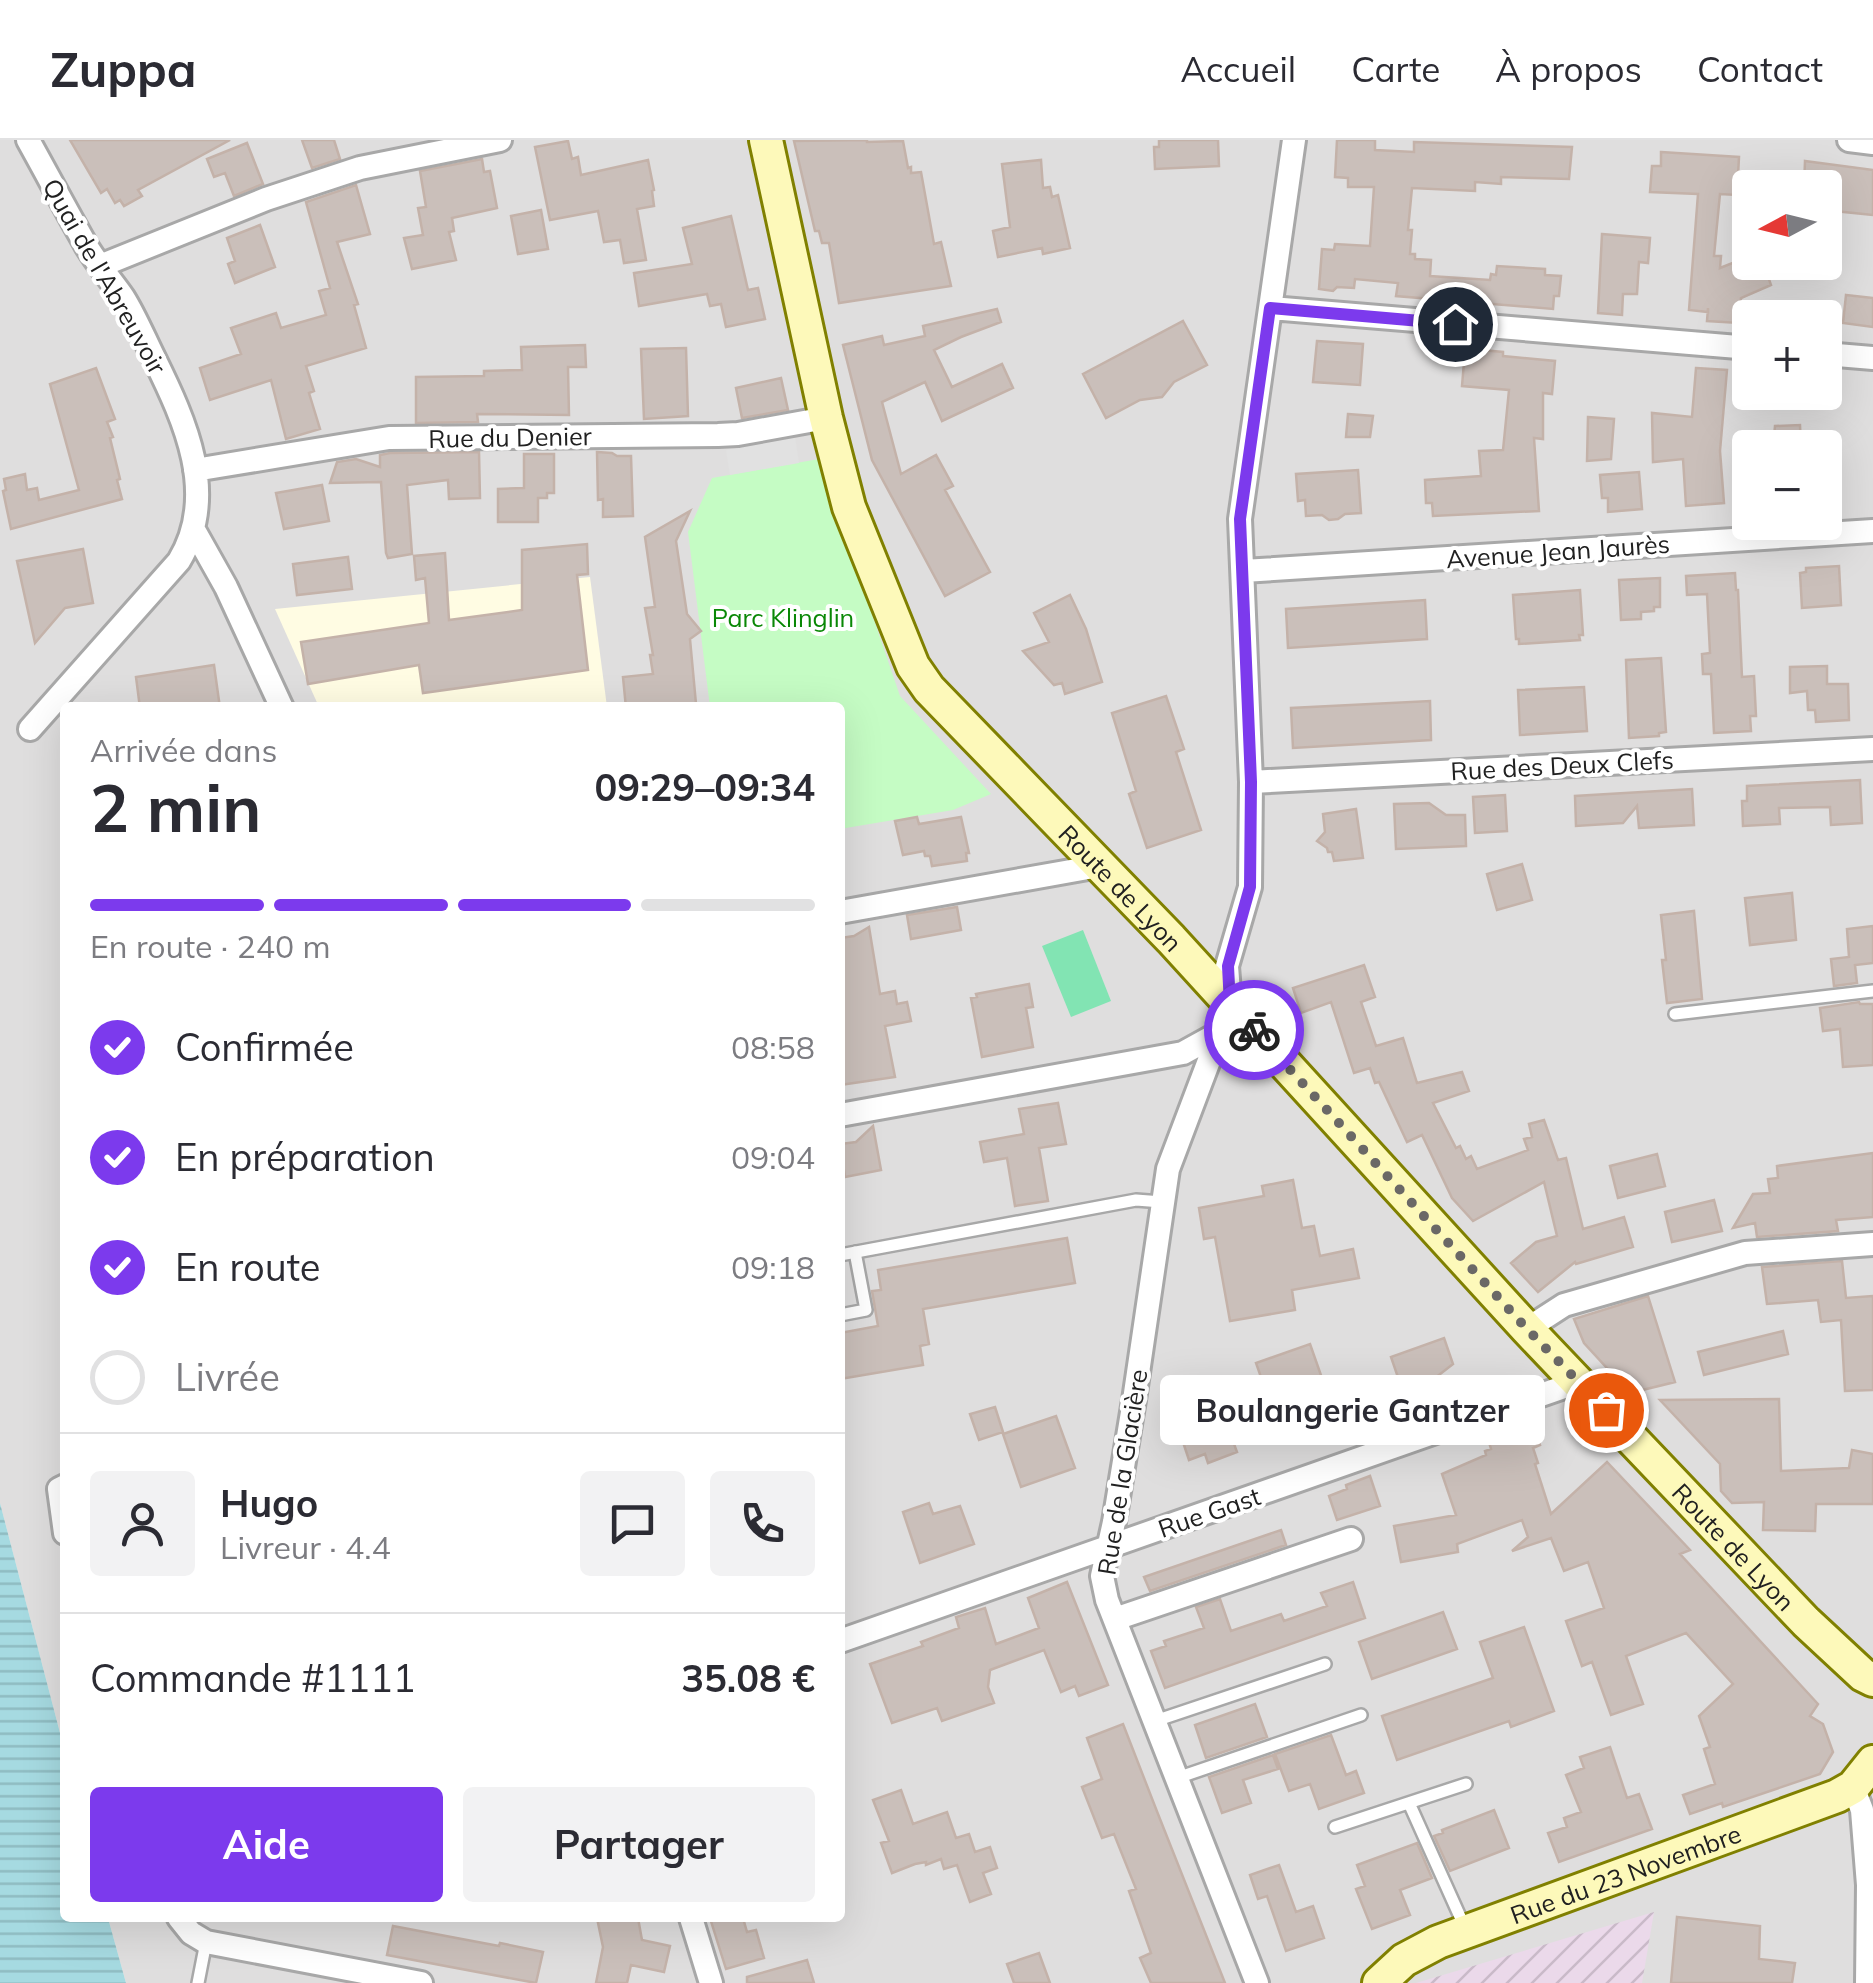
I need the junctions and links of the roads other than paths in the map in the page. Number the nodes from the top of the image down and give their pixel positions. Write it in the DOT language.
graph roads {
  1 [pos="28,140"];
  2 [pos="500,140"];
  3 [pos="766,140"];
  4 [pos="1294,140"];
  5 [pos="1849,140"];
  6 [pos="1873,143"];
  7 [pos="100,266"];
  8 [pos="1270,308"];
  9 [pos="1732,346"];
  10 [pos="1842,355"];
  11 [pos="1873,358"];
  12 [pos="826,418"];
  13 [pos="195,470"];
  14 [pos="194,530"];
  15 [pos="1873,530"];
  16 [pos="1243,571"];
  17 [pos="279,702"];
  18 [pos="30,729"];
  19 [pos="1873,749"];
  20 [pos="1251,782"];
  21 [pos="1099,866"];
  22 [pos="845,911"];
  23 [pos="1873,992"];
  24 [pos="1675,1014"];
  25 [pos="1225,1018"];
  26 [pos="845,1115"];
  27 [pos="1162,1202"];
  28 [pos="1873,1244"];
  29 [pos="855,1252"];
  30 [pos="845,1254"];
  31 [pos="845,1314"];
  32 [pos="1527,1329"];
  33 [pos="1578,1382"];
  34 [pos="1351,1539"];
  35 [pos="1107,1548"];
  36 [pos="1115,1620"];
  37 [pos="845,1639"];
  38 [pos="1324,1664"];
  39 [pos="1873,1680"];
  40 [pos="1362,1715"];
  41 [pos="1155,1722"];
  42 [pos="1863,1774"];
  43 [pos="1177,1778"];
  44 [pos="1466,1784"];
  45 [pos="1410,1803"];
  46 [pos="1336,1827"];
  47 [pos="181,1922"];
  48 [pos="692,1922"];
  49 [pos="1466,1930"];
  50 [pos="206,1942"];
  51 [pos="198,1983"];
  52 [pos="421,1983"];
  53 [pos="711,1983"];
  54 [pos="1257,1983"];
  55 [pos="1378,1983"];
  56 [pos="1867,1983"];
  1 -- 7 [label="street, Quai de l'Abreuvoir"];
  2 -- 7 [label="street"];
  3 -- 12 [label="main road, Route de Lyon"];
  4 -- 8 [label="street"];
  5 -- 6 [label="street"];
  7 -- 13 [label="street, Quai de l'Abreuvoir"];
  8 -- 9 [label="street"];
  8 -- 16 [label="street"];
  10 -- 11 [label="street"];
  12 -- 13 [label="street, Rue du Denier"];
  12 -- 21 [label="main road, Route de Lyon"];
  13 -- 14 [label="street, Quai de l'Abreuvoir"];
  14 -- 17 [label="street"];
  14 -- 18 [label="street"];
  15 -- 16 [label="street, Avenue Jean Jaurès"];
  16 -- 20 [label="street"];
  19 -- 20 [label="street, Rue des Deux Clefs"];
  20 -- 25 [label="street"];
  21 -- 22 [label="street"];
  21 -- 25 [label="main road, Route de Lyon"];
  23 -- 24 [label="lane"];
  25 -- 26 [label="street"];
  25 -- 27 [label="street, Rue de la Glacière"];
  25 -- 32 [label="main road, Route de Lyon"];
  27 -- 29 [label="lane"];
  27 -- 35 [label="street, Rue de la Glacière"];
  28 -- 32 [label="street"];
  29 -- 30 [label="lane"];
  29 -- 31 [label="lane"];
  32 -- 33 [label="main road, Route de Lyon"];
  33 -- 35 [label="street, Rue Gast"];
  33 -- 39 [label="main road, Route de Lyon"];
  34 -- 36 [label="street"];
  35 -- 36 [label="street, Rue de la Glacière"];
  35 -- 37 [label="street, Rue Gast"];
  36 -- 41 [label="street, Rue de la Glacière"];
  38 -- 41 [label="lane"];
  40 -- 43 [label="lane"];
  41 -- 43 [label="street, Rue de la Glacière"];
  42 -- 49 [label="main road, Rue du 23 Novembre"];
  42 -- 56 [label="street"];
  43 -- 54 [label="street, Rue de la Glacière"];
  44 -- 45 [label="lane"];
  45 -- 46 [label="lane"];
  45 -- 49 [label="lane"];
  47 -- 50 [label="street"];
  48 -- 53 [label="street"];
  49 -- 55 [label="main road, Rue du 23 Novembre"];
  50 -- 51 [label="lane"];
  50 -- 52 [label="street"];
}
